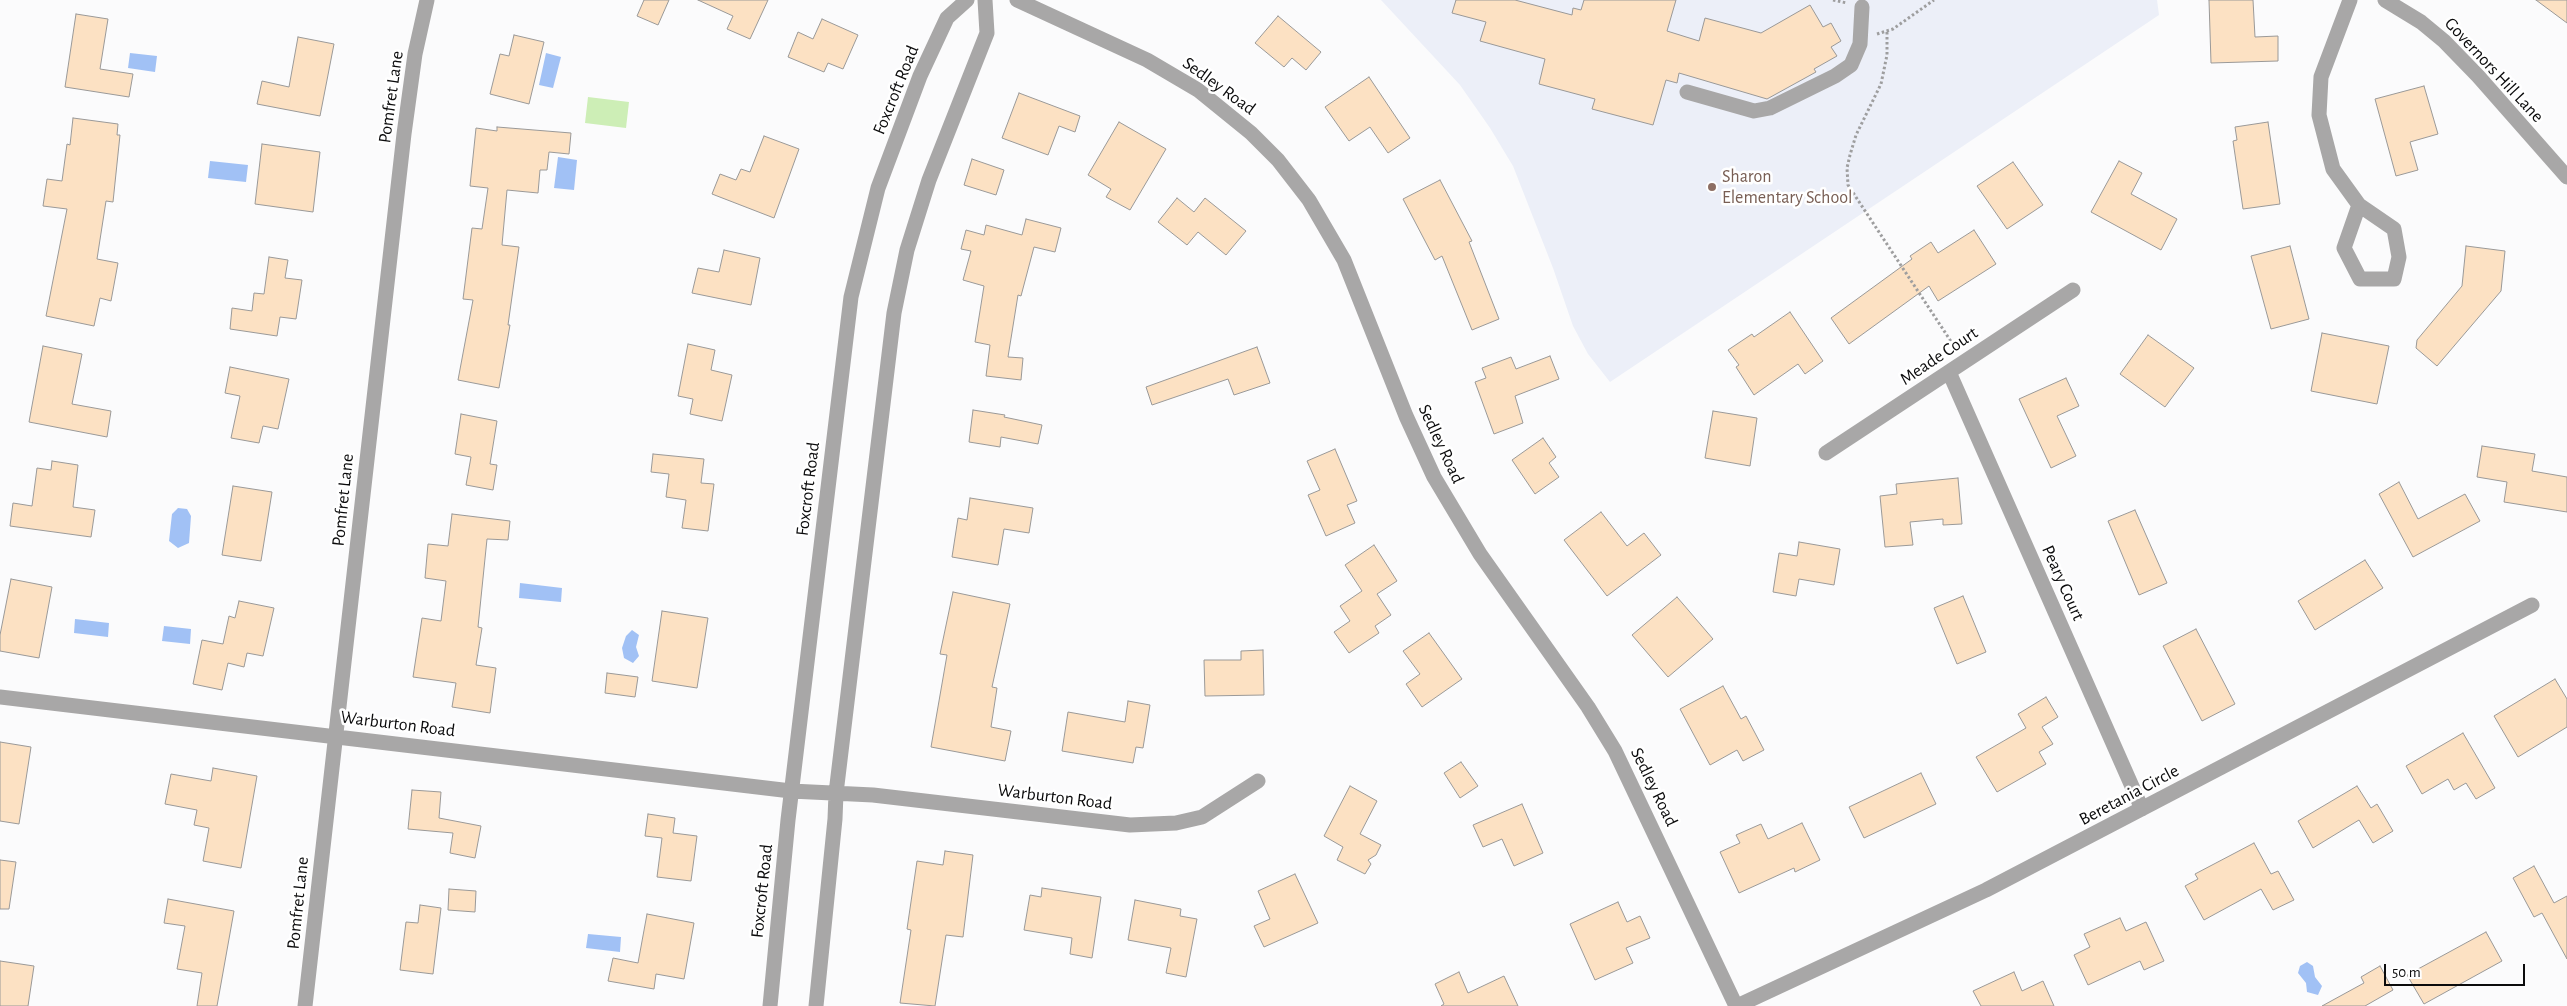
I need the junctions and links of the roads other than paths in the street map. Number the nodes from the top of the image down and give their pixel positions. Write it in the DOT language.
graph roads {
  1 [pos="427,0"];
  2 [pos="967,0"];
  3 [pos="985,0"];
  4 [pos="1017,0"];
  5 [pos="2350,0"];
  6 [pos="2385,0"];
  7 [pos="1862,7"];
  8 [pos="1687,92"];
  9 [pos="2567,177"];
  10 [pos="2359,206"];
  11 [pos="2073,290"];
  12 [pos="1949,372"];
  13 [pos="1826,454"];
  14 [pos="2532,605"];
  15 [pos="0,697"];
  16 [pos="336,736"];
  17 [pos="1258,781"];
  18 [pos="791,791"];
  19 [pos="836,793"];
  20 [pos="2142,809"];
  21 [pos="305,1006"];
  22 [pos="770,1006"];
  23 [pos="816,1006"];
  24 [pos="1736,1006"];
  1 -- 16 [label="street, Pomfret Lane"];
  2 -- 18 [label="street, Foxcroft Road"];
  3 -- 19 [label="street"];
  4 -- 24 [label="street, Sedley Road"];
  5 -- 10 [label="street"];
  6 -- 9 [label="street, Governors Hill Lane"];
  7 -- 8 [label="street"];
  10 -- 10 [label="street"];
  11 -- 12 [label="street, Meade Court"];
  12 -- 13 [label="street, Meade Court"];
  12 -- 20 [label="street, Peary Court"];
  14 -- 20 [label="street, Beretania Circle"];
  15 -- 16 [label="street, Warburton Road"];
  16 -- 18 [label="street, Warburton Road"];
  16 -- 21 [label="street, Pomfret Lane"];
  17 -- 19 [label="street, Warburton Road"];
  18 -- 19 [label="street, Warburton Road"];
  18 -- 22 [label="street, Foxcroft Road"];
  19 -- 23 [label="street"];
  20 -- 24 [label="street, Beretania Circle"];
}
